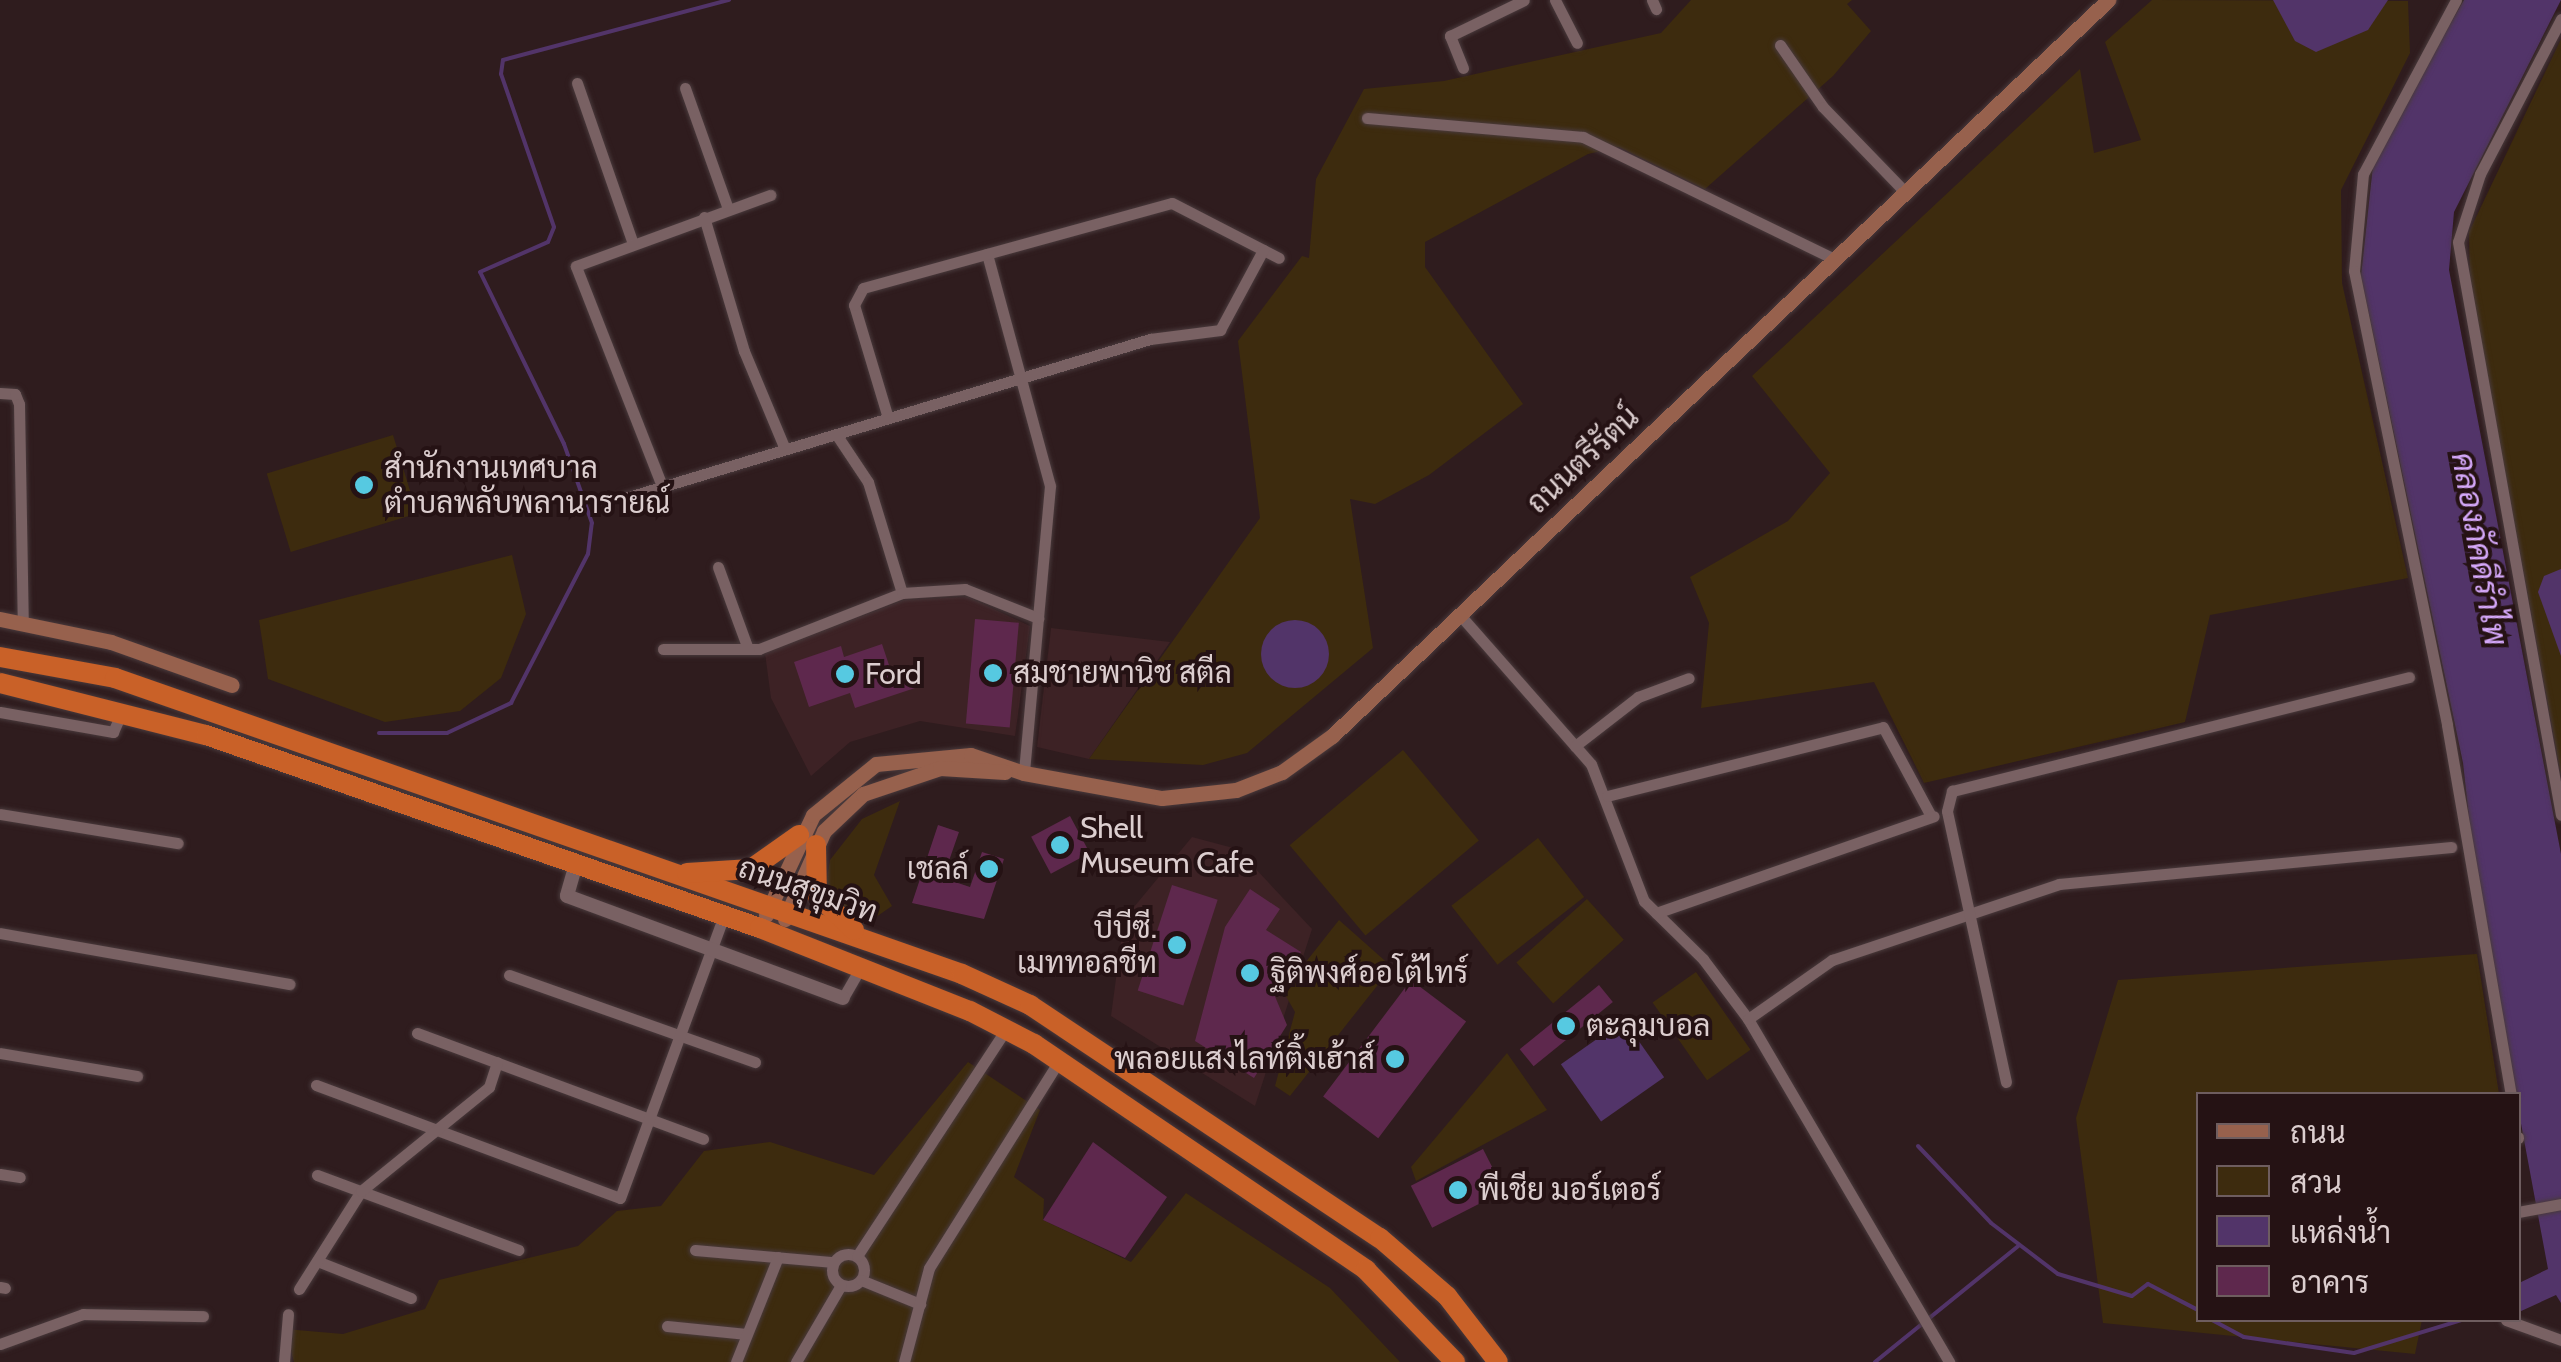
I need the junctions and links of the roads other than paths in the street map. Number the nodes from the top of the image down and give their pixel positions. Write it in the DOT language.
graph roads {
  1 [pos="1524,0"];
  2 [pos="1555,0"];
  3 [pos="2108,0"];
  4 [pos="2456,0"];
  5 [pos="2561,19"];
  6 [pos="1577,43"];
  7 [pos="1780,44"];
  8 [pos="1463,68"];
  9 [pos="577,83"];
  10 [pos="685,88"];
  11 [pos="1366,118"];
  12 [pos="1905,192"];
  13 [pos="770,195"];
  14 [pos="728,208"];
  15 [pos="704,217"];
  16 [pos="632,241"];
  17 [pos="1263,250"];
  18 [pos="986,254"];
  19 [pos="1279,258"];
  20 [pos="1834,259"];
  21 [pos="1018,379"];
  22 [pos="0,393"];
  23 [pos="888,418"];
  24 [pos="836,434"];
  25 [pos="785,449"];
  26 [pos="662,486"];
  27 [pos="625,498"];
  28 [pos="718,567"];
  29 [pos="902,593"];
  30 [pos="1460,615"];
  31 [pos="0,618"];
  32 [pos="1038,618"];
  33 [pos="23,623"];
  34 [pos="663,649"];
  35 [pos="748,649"];
  36 [pos="0,657"];
  37 [pos="1689,678"];
  38 [pos="2408,678"];
  39 [pos="0,683"];
  40 [pos="232,685"];
  41 [pos="123,710"];
  42 [pos="0,712"];
  43 [pos="1575,746"];
  44 [pos="1024,773"];
  45 [pos="1608,796"];
  46 [pos="1947,811"];
  47 [pos="0,814"];
  48 [pos="2561,815"];
  49 [pos="1931,816"];
  50 [pos="807,840"];
  51 [pos="178,843"];
  52 [pos="2451,846"];
  53 [pos="576,864"];
  54 [pos="660,870"];
  55 [pos="1656,913"];
  56 [pos="1972,914"];
  57 [pos="724,916"];
  58 [pos="774,922"];
  59 [pos="0,934"];
  60 [pos="879,946"];
  61 [pos="711,950"];
  62 [pos="862,967"];
  63 [pos="509,975"];
  64 [pos="290,984"];
  65 [pos="843,998"];
  66 [pos="1748,1019"];
  67 [pos="1006,1029"];
  68 [pos="418,1033"];
  69 [pos="679,1037"];
  70 [pos="0,1052"];
  71 [pos="1060,1061"];
  72 [pos="498,1062"];
  73 [pos="755,1062"];
  74 [pos="137,1076"];
  75 [pos="2006,1082"];
  76 [pos="316,1085"];
  77 [pos="2511,1092"];
  78 [pos="649,1118"];
  79 [pos="1216,1129"];
  80 [pos="437,1130"];
  81 [pos="703,1139"];
  82 [pos="1201,1157"];
  83 [pos="0,1174"];
  84 [pos="317,1174"];
  85 [pos="20,1177"];
  86 [pos="361,1191"];
  87 [pos="2561,1204"];
  88 [pos="2521,1212"];
  89 [pos="520,1250"];
  90 [pos="695,1250"];
  91 [pos="856,1256"];
  92 [pos="778,1258"];
  93 [pos="317,1261"];
  94 [pos="834,1262"];
  95 [pos="861,1280"];
  96 [pos="841,1285"];
  97 [pos="300,1289"];
  98 [pos="411,1298"];
  99 [pos="920,1304"];
  100 [pos="288,1314"];
  101 [pos="204,1316"];
  102 [pos="2512,1322"];
  103 [pos="668,1326"];
  104 [pos="747,1334"];
  105 [pos="2561,1340"];
  106 [pos="0,1344"];
  107 [pos="802,1361"];
  108 [pos="284,1362"];
  109 [pos="736,1362"];
  110 [pos="904,1362"];
  111 [pos="1456,1362"];
  112 [pos="1498,1362"];
  113 [pos="1949,1362"];
  1 -- 8 [label="street"];
  2 -- 6 [label="street"];
  3 -- 12 [label="main road, ถนนตรีรัตน์"];
  4 -- 77 [label="street"];
  5 -- 48 [label="street"];
  7 -- 12 [label="street"];
  9 -- 16 [label="street"];
  10 -- 14 [label="street"];
  11 -- 20 [label="street"];
  12 -- 20 [label="main road, ถนนตรีรัตน์"];
  13 -- 14 [label="street"];
  14 -- 15 [label="street"];
  15 -- 16 [label="street"];
  15 -- 25 [label="street"];
  16 -- 26 [label="street"];
  17 -- 18 [label="street"];
  17 -- 19 [label="street"];
  17 -- 21 [label="street"];
  18 -- 21 [label="street"];
  18 -- 23 [label="street"];
  20 -- 30 [label="main road, ถนนตรีรัตน์"];
  21 -- 23 [label="street"];
  21 -- 32 [label="street"];
  22 -- 33 [label="street"];
  23 -- 24 [label="street"];
  24 -- 25 [label="street"];
  24 -- 29 [label="street"];
  25 -- 26 [label="street"];
  26 -- 27 [label="street"];
  28 -- 35 [label="street"];
  29 -- 32 [label="street"];
  29 -- 35 [label="street"];
  30 -- 43 [label="street"];
  30 -- 44 [label="main road, ถนนตรีรัตน์"];
  31 -- 33 [label="main road"];
  32 -- 44 [label="street"];
  33 -- 40 [label="main road"];
  34 -- 35 [label="street"];
  36 -- 54 [label="highway, ถนนสุขุมวิท"];
  37 -- 43 [label="street"];
  38 -- 46 [label="street"];
  39 -- 41 [label="highway, ถนนสุขุมวิท"];
  41 -- 42 [label="street"];
  41 -- 53 [label="highway, ถนนสุขุมวิท"];
  43 -- 45 [label="street"];
  44 -- 50 [label="main road, ถนนตรีรัตน์"];
  45 -- 49 [label="street"];
  45 -- 55 [label="street"];
  46 -- 49 [label="street"];
  46 -- 56 [label="street"];
  47 -- 51 [label="street"];
  49 -- 55 [label="street"];
  50 -- 54 [label="highway"];
  50 -- 58 [label="main road, ถนนตรีรัตน์"];
  50 -- 60 [label="highway"];
  52 -- 56 [label="street"];
  53 -- 57 [label="highway, ถนนสุขุมวิท"];
  53 -- 61 [label="street"];
  54 -- 58 [label="highway, ถนนสุขุมวิท"];
  55 -- 66 [label="street"];
  56 -- 66 [label="street"];
  56 -- 75 [label="street"];
  57 -- 58 [label="highway, ถนนสุขุมวิท"];
  57 -- 61 [label="street"];
  58 -- 60 [label="highway, ถนนสุขุมวิท"];
  58 -- 62 [label="highway, ถนนสุขุมวิท"];
  59 -- 64 [label="street"];
  60 -- 79 [label="highway, ถนนสุขุมวิท"];
  61 -- 65 [label="street"];
  61 -- 69 [label="street"];
  62 -- 65 [label="street"];
  62 -- 67 [label="highway, ถนนสุขุมวิท"];
  63 -- 69 [label="street"];
  66 -- 113 [label="street"];
  67 -- 71 [label="highway, ถนนสุขุมวิท"];
  67 -- 91 [label="street"];
  68 -- 72 [label="street"];
  69 -- 73 [label="street"];
  69 -- 78 [label="street"];
  70 -- 74 [label="street"];
  71 -- 82 [label="highway, ถนนสุขุมวิท"];
  71 -- 99 [label="street"];
  72 -- 78 [label="street"];
  72 -- 80 [label="street"];
  76 -- 80 [label="street"];
  78 -- 80 [label="street"];
  78 -- 81 [label="street"];
  79 -- 82 [label="highway"];
  79 -- 112 [label="highway, ถนนสุขุมวิท"];
  80 -- 86 [label="street"];
  82 -- 111 [label="highway, ถนนสุขุมวิท"];
  83 -- 85 [label="street"];
  84 -- 86 [label="street"];
  86 -- 89 [label="street"];
  86 -- 93 [label="street"];
  87 -- 88 [label="street"];
  90 -- 92 [label="street"];
  91 -- 94 [label="street"];
  91 -- 95 [label="street"];
  92 -- 94 [label="street"];
  92 -- 104 [label="street"];
  93 -- 97 [label="street"];
  93 -- 98 [label="street"];
  94 -- 96 [label="street"];
  95 -- 96 [label="street"];
  95 -- 99 [label="street"];
  96 -- 107 [label="street"];
  99 -- 110 [label="street"];
  100 -- 108 [label="street"];
  101 -- 106 [label="street"];
  102 -- 105 [label="street"];
  103 -- 104 [label="street"];
  104 -- 109 [label="street"];
}
